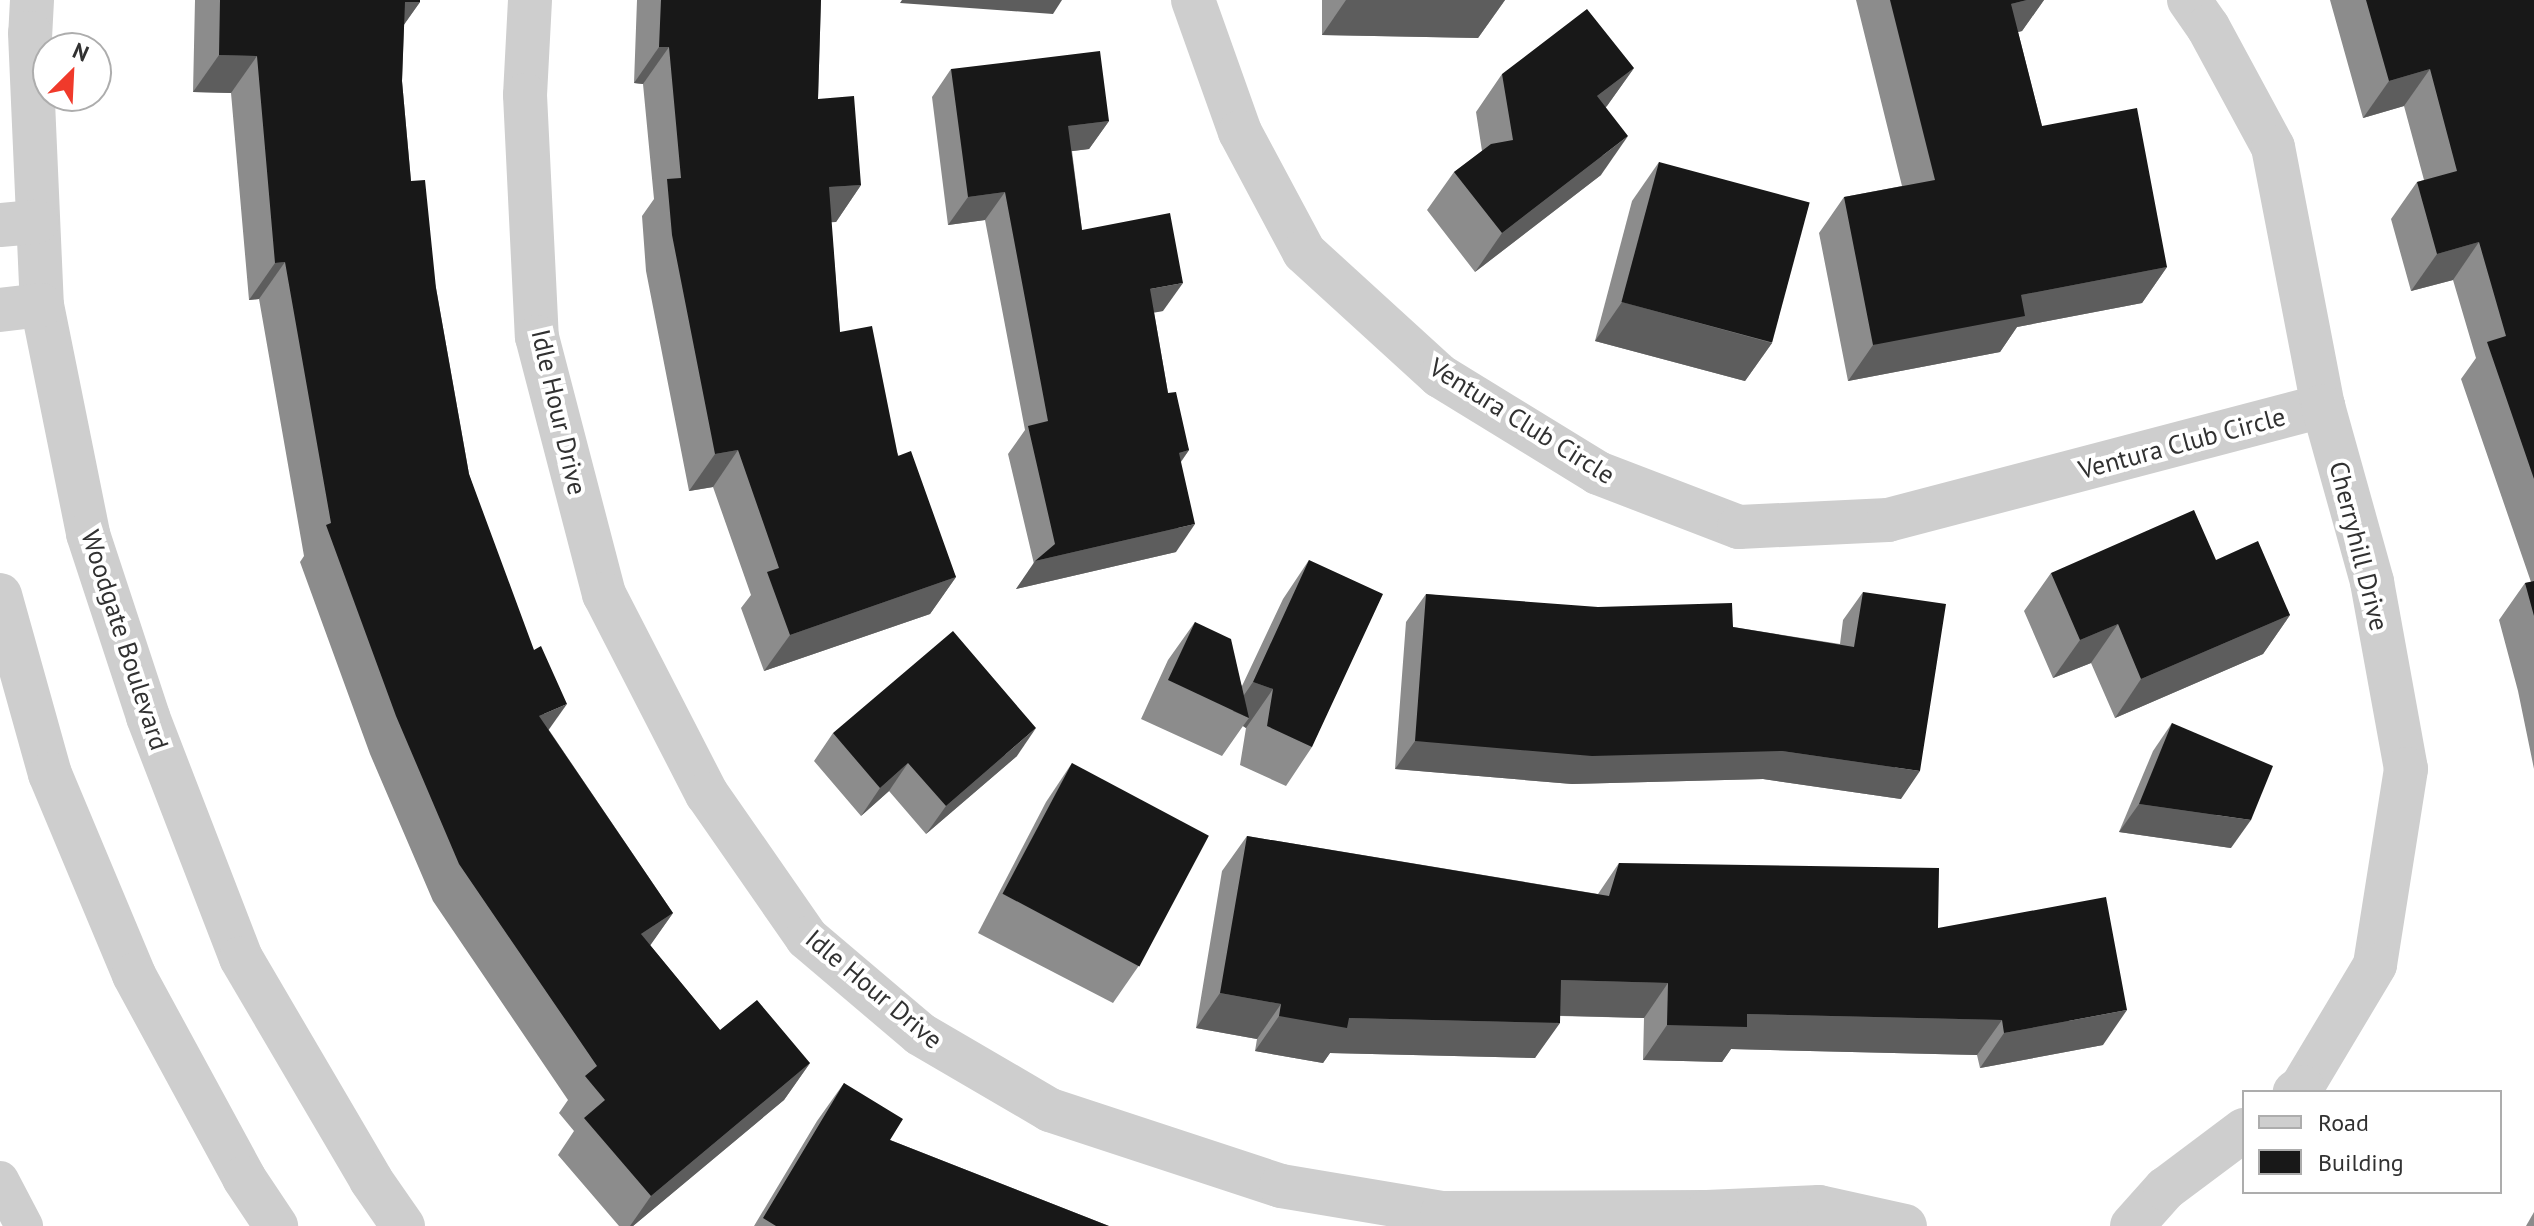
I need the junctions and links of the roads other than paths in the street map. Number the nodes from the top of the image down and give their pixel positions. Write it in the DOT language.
graph roads {
  1 [pos="32,0"];
  2 [pos="530,0"];
  3 [pos="1193,0"];
  4 [pos="2189,0"];
  5 [pos="18,224"];
  6 [pos="42,305"];
  7 [pos="0,310"];
  8 [pos="2323,406"];
  9 [pos="0,595"];
  10 [pos="2298,1090"];
  11 [pos="2242,1131"];
  12 [pos="0,1180"];
  13 [pos="24,1226"];
  14 [pos="276,1226"];
  15 [pos="403,1226"];
  16 [pos="1905,1226"];
  17 [pos="2132,1226"];
  1 -- 5 [label="street, Woodgate Boulevard"];
  2 -- 16 [label="street, Idle Hour Drive"];
  3 -- 8 [label="street, Ventura Club Circle"];
  4 -- 8 [label="street, Cherryhill Drive"];
  5 -- 6 [label="street, Woodgate Boulevard"];
  6 -- 7 [label="street"];
  6 -- 15 [label="street, Woodgate Boulevard"];
  8 -- 10 [label="street, Cherryhill Drive"];
  9 -- 14 [label="street"];
  11 -- 17 [label="street"];
  12 -- 13 [label="lane"];
}
